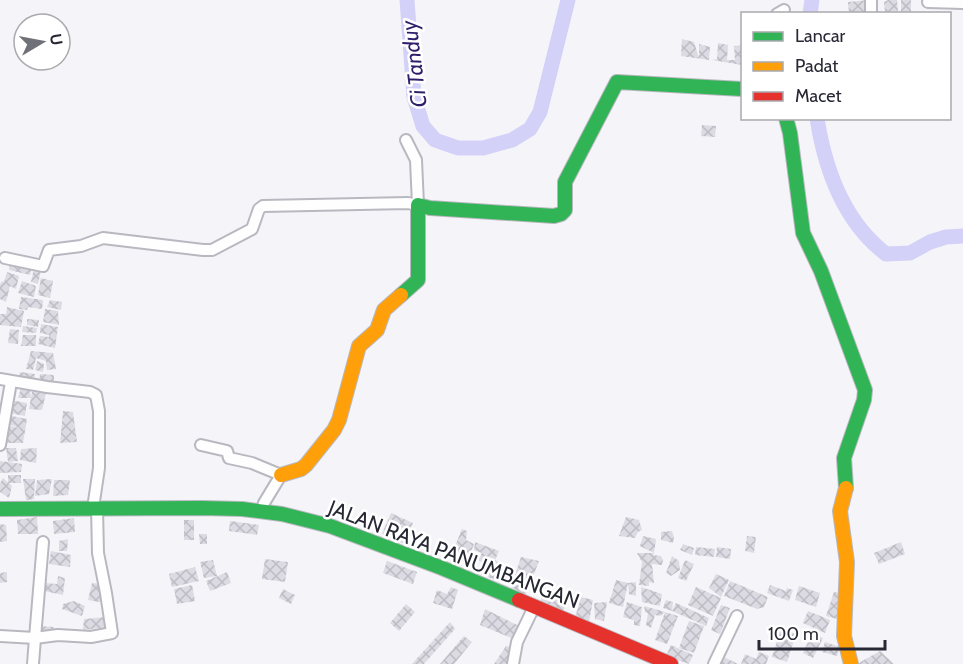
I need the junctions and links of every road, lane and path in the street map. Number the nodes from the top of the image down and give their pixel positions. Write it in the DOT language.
graph roads {
  1 [pos="963,3"];
  2 [pos="928,5"];
  3 [pos="741,89"];
  4 [pos="787,120"];
  5 [pos="406,140"];
  6 [pos="418,205"];
  7 [pos="5,258"];
  8 [pos="6,380"];
  9 [pos="201,445"];
  10 [pos="0,446"];
  11 [pos="281,476"];
  12 [pos="95,508"];
  13 [pos="0,509"];
  14 [pos="261,511"];
  15 [pos="43,542"];
  16 [pos="534,607"];
  17 [pos="737,616"];
  18 [pos="0,636"];
  19 [pos="35,638"];
  20 [pos="33,664"];
  21 [pos="513,664"];
  22 [pos="671,664"];
  23 [pos="714,664"];
  24 [pos="851,664"];
  1 -- 2 [label="street"];
  3 -- 6 [label="street"];
  4 -- 24 [label="street"];
  5 -- 6 [label="street"];
  6 -- 7 [label="street"];
  6 -- 11 [label="street"];
  8 -- 10 [label="street"];
  8 -- 12 [label="street"];
  9 -- 11 [label="street"];
  11 -- 14 [label="street"];
  12 -- 13 [label="street, JALAN RAYA PANUMBANGAN"];
  12 -- 14 [label="street, JALAN RAYA PANUMBANGAN"];
  12 -- 19 [label="street"];
  14 -- 16 [label="street, JALAN RAYA PANUMBANGAN"];
  15 -- 19 [label="street"];
  16 -- 21 [label="street"];
  16 -- 22 [label="street, JALAN RAYA PANUMBANGAN"];
  17 -- 23 [label="street"];
  18 -- 19 [label="street"];
  19 -- 20 [label="street"];
}
